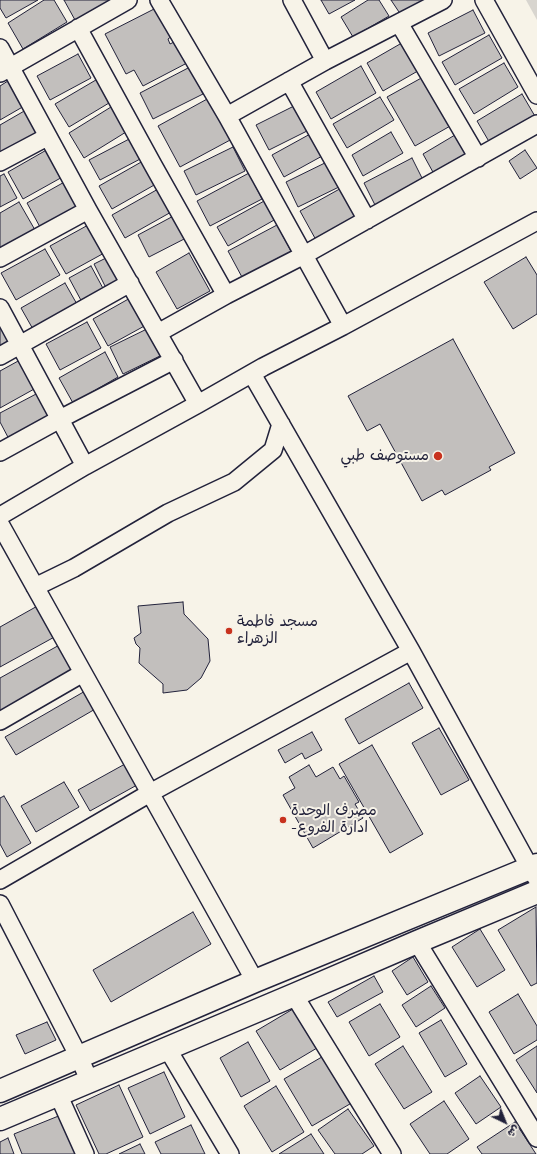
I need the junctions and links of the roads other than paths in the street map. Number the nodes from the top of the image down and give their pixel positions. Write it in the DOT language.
graph roads {
  1 [pos="128,0"];
  2 [pos="159,0"];
  3 [pos="292,0"];
  4 [pos="443,0"];
  5 [pos="484,0"];
  6 [pos="399,23"];
  7 [pos="78,28"];
  8 [pos="0,48"];
  9 [pos="325,61"];
  10 [pos="5,70"];
  11 [pos="289,82"];
  12 [pos="537,95"];
  13 [pos="227,116"];
  14 [pos="537,124"];
  15 [pos="47,137"];
  16 [pos="478,158"];
  17 [pos="0,162"];
  18 [pos="88,210"];
  19 [pos="367,220"];
  20 [pos="537,221"];
  21 [pos="304,255"];
  22 [pos="0,258"];
  23 [pos="130,283"];
  24 [pos="226,295"];
  25 [pos="0,308"];
  26 [pos="343,326"];
  27 [pos="158,333"];
  28 [pos="20,345"];
  29 [pos="0,356"];
  30 [pos="174,360"];
  31 [pos="252,374"];
  32 [pos="198,404"];
  33 [pos="60,419"];
  34 [pos="281,424"];
  35 [pos="0,452"];
  36 [pos="85,466"];
  37 [pos="0,516"];
  38 [pos="0,524"];
  39 [pos="35,587"];
  40 [pos="410,651"];
  41 [pos="83,673"];
  42 [pos="0,721"];
  43 [pos="150,793"];
  44 [pos="535,870"];
  45 [pos="0,880"];
  46 [pos="537,892"];
  47 [pos="0,904"];
  48 [pos="416,942"];
  49 [pos="254,981"];
  50 [pos="294,995"];
  51 [pos="167,1048"];
  52 [pos="79,1057"];
  53 [pos="90,1082"];
  54 [pos="0,1091"];
  55 [pos="58,1094"];
  56 [pos="0,1119"];
  57 [pos="537,1138"];
  58 [pos="85,1154"];
  59 [pos="230,1154"];
  60 [pos="392,1154"];
  1 -- 7 [label="street"];
  2 -- 13 [label="street"];
  3 -- 9 [label="street"];
  4 -- 6 [label="street"];
  5 -- 12 [label="street"];
  6 -- 9 [label="street"];
  6 -- 16 [label="street"];
  7 -- 10 [label="street"];
  7 -- 24 [label="street"];
  8 -- 10 [label="street"];
  9 -- 11 [label="street"];
  10 -- 15 [label="street"];
  11 -- 13 [label="street"];
  11 -- 19 [label="street"];
  13 -- 21 [label="street"];
  14 -- 16 [label="street"];
  15 -- 17 [label="street"];
  15 -- 18 [label="street"];
  16 -- 19 [label="street"];
  18 -- 22 [label="street"];
  18 -- 23 [label="street"];
  19 -- 21 [label="street"];
  20 -- 26 [label="street"];
  21 -- 24 [label="street"];
  21 -- 26 [label="street"];
  23 -- 27 [label="street"];
  23 -- 28 [label="street"];
  24 -- 27 [label="street"];
  25 -- 28 [label="street"];
  26 -- 31 [label="street"];
  27 -- 30 [label="street"];
  28 -- 29 [label="street"];
  28 -- 33 [label="street"];
  30 -- 32 [label="street"];
  30 -- 33 [label="street"];
  31 -- 32 [label="street"];
  31 -- 34 [label="street"];
  32 -- 36 [label="street"];
  33 -- 35 [label="street"];
  33 -- 36 [label="street"];
  34 -- 39 [label="street"];
  34 -- 40 [label="street"];
  36 -- 37 [label="street"];
  38 -- 39 [label="street"];
  39 -- 41 [label="street"];
  40 -- 43 [label="street"];
  40 -- 44 [label="street"];
  41 -- 42 [label="street"];
  41 -- 43 [label="street"];
  43 -- 45 [label="street"];
  43 -- 49 [label="street"];
  44 -- 49 [label="main road"];
  46 -- 48 [label="main road"];
  47 -- 52 [label="street"];
  48 -- 50 [label="main road"];
  48 -- 57 [label="street"];
  49 -- 52 [label="main road"];
  50 -- 51 [label="main road"];
  50 -- 60 [label="street"];
  51 -- 53 [label="main road"];
  51 -- 59 [label="street"];
  52 -- 53 [label="street"];
  52 -- 54 [label="main road"];
  53 -- 55 [label="main road"];
  55 -- 56 [label="main road"];
  55 -- 58 [label="street"];
}
